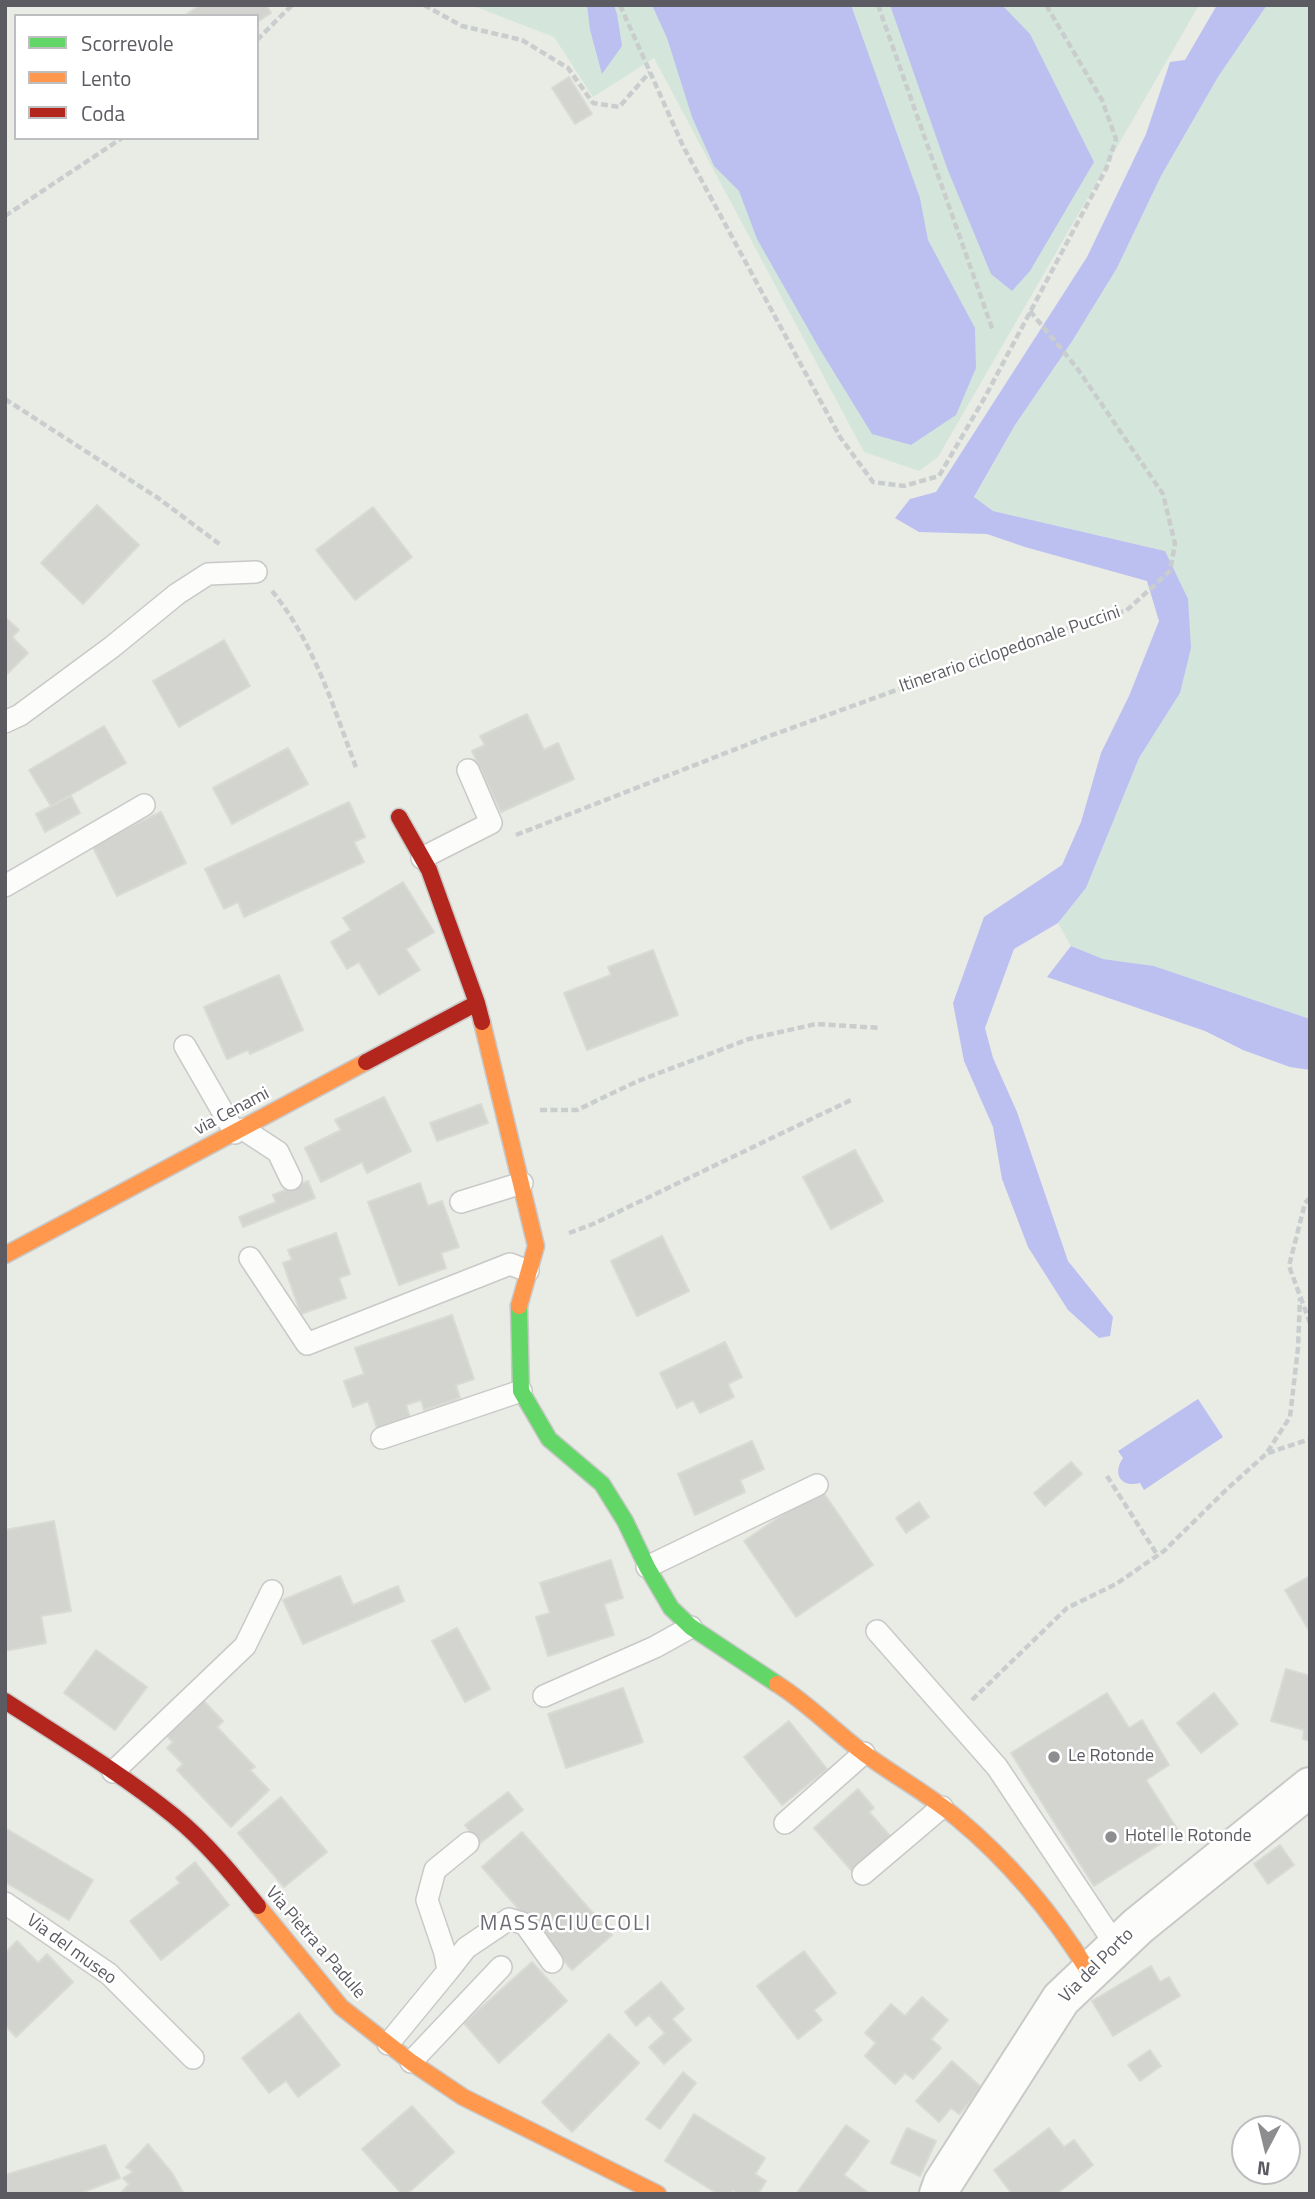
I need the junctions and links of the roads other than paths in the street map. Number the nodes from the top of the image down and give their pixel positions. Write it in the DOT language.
graph roads {
  1 [pos="256,572"];
  2 [pos="5,722"];
  3 [pos="468,770"];
  4 [pos="144,806"];
  5 [pos="398,817"];
  6 [pos="422,858"];
  7 [pos="5,886"];
  8 [pos="477,1003"];
  9 [pos="185,1046"];
  10 [pos="239,1131"];
  11 [pos="290,1179"];
  12 [pos="522,1183"];
  13 [pos="461,1202"];
  14 [pos="5,1255"];
  15 [pos="250,1258"];
  16 [pos="528,1270"];
  17 [pos="521,1391"];
  18 [pos="382,1438"];
  19 [pos="817,1485"];
  20 [pos="647,1567"];
  21 [pos="272,1591"];
  22 [pos="691,1627"];
  23 [pos="877,1631"];
  24 [pos="544,1696"];
  25 [pos="5,1701"];
  26 [pos="864,1753"];
  27 [pos="113,1772"];
  28 [pos="1310,1787"];
  29 [pos="942,1807"];
  30 [pos="785,1822"];
  31 [pos="468,1843"];
  32 [pos="863,1874"];
  33 [pos="5,1903"];
  34 [pos="1117,1947"];
  35 [pos="552,1962"];
  36 [pos="500,1967"];
  37 [pos="448,1971"];
  38 [pos="1089,1972"];
  39 [pos="388,2044"];
  40 [pos="193,2058"];
  41 [pos="411,2062"];
  42 [pos="649,2192"];
  43 [pos="939,2194"];
  1 -- 2 [label="lane"];
  3 -- 6 [label="lane"];
  4 -- 7 [label="lane"];
  5 -- 6 [label="street"];
  6 -- 8 [label="street"];
  8 -- 10 [label="street, via Cenami"];
  8 -- 12 [label="street"];
  9 -- 10 [label="lane"];
  10 -- 11 [label="lane"];
  10 -- 14 [label="street, via Cenami"];
  12 -- 13 [label="lane"];
  12 -- 16 [label="street"];
  15 -- 16 [label="lane"];
  16 -- 17 [label="street"];
  17 -- 18 [label="lane"];
  17 -- 20 [label="street"];
  19 -- 20 [label="lane"];
  20 -- 22 [label="street"];
  21 -- 27 [label="lane"];
  22 -- 24 [label="lane"];
  22 -- 26 [label="street"];
  23 -- 34 [label="lane"];
  25 -- 27 [label="street, Via Pietra a Padule"];
  26 -- 29 [label="street"];
  26 -- 30 [label="lane"];
  27 -- 39 [label="street, Via Pietra a Padule"];
  28 -- 34 [label="street, Via del Porto"];
  29 -- 32 [label="lane"];
  29 -- 38 [label="street"];
  31 -- 37 [label="lane"];
  33 -- 40 [label="lane, Via del museo"];
  34 -- 38 [label="street, Via del Porto"];
  35 -- 37 [label="lane"];
  36 -- 41 [label="lane"];
  37 -- 39 [label="lane"];
  38 -- 43 [label="street, Via del Porto"];
  39 -- 41 [label="street, Via Pietra a Padule"];
  41 -- 42 [label="street, Via Pietra a Padule"];
}
